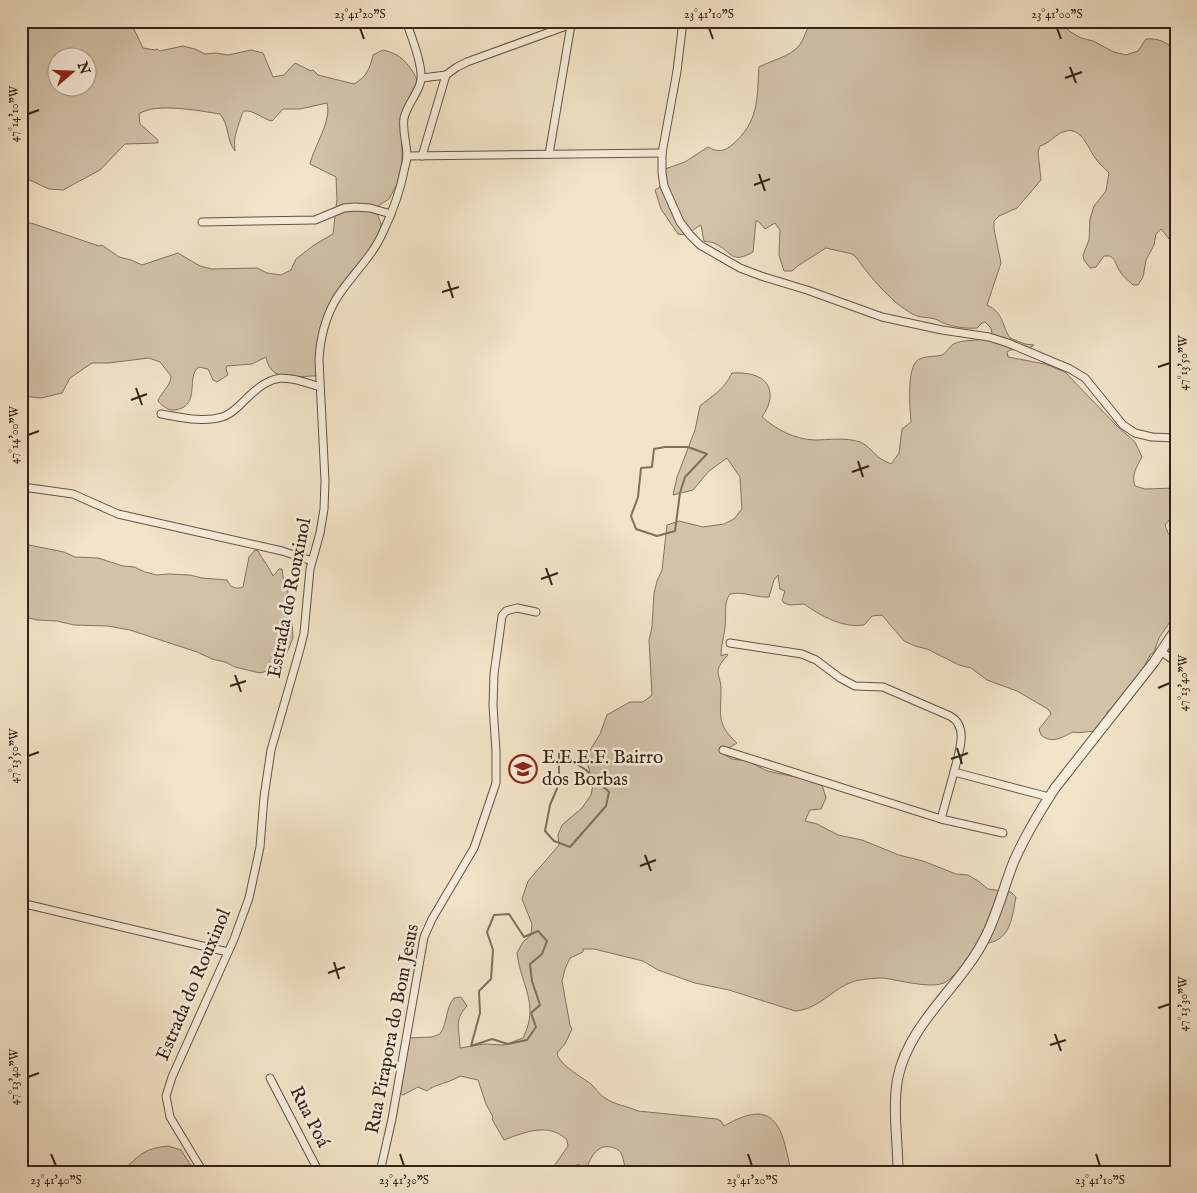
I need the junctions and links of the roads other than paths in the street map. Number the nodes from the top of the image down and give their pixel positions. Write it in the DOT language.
graph roads {
  1 [pos="406,21"];
  2 [pos="580,21"];
  3 [pos="683,21"];
  4 [pos="571,25"];
  5 [pos="446,75"];
  6 [pos="422,78"];
  7 [pos="662,153"];
  8 [pos="549,154"];
  9 [pos="407,156"];
  10 [pos="422,156"];
  11 [pos="391,214"];
  12 [pos="202,222"];
  13 [pos="320,387"];
  14 [pos="161,414"];
  15 [pos="1176,438"];
  16 [pos="30,488"];
  17 [pos="312,561"];
  18 [pos="536,612"];
  19 [pos="1176,630"];
  20 [pos="730,643"];
  21 [pos="1162,652"];
  22 [pos="1176,662"];
  23 [pos="723,750"];
  24 [pos="954,772"];
  25 [pos="1049,798"];
  26 [pos="941,819"];
  27 [pos="1003,833"];
  28 [pos="21,903"];
  29 [pos="228,952"];
  30 [pos="270,1078"];
  31 [pos="203,1172"];
  32 [pos="319,1172"];
  33 [pos="380,1172"];
  34 [pos="898,1172"];
  1 -- 6 [label="street"];
  2 -- 4 [label="street"];
  3 -- 7 [label="street"];
  4 -- 5 [label="street"];
  4 -- 8 [label="street"];
  5 -- 6 [label="street"];
  5 -- 10 [label="street"];
  6 -- 9 [label="street, Estrada do Rouxinol"];
  7 -- 8 [label="street"];
  7 -- 15 [label="street"];
  8 -- 10 [label="street"];
  9 -- 10 [label="street"];
  9 -- 11 [label="street, Estrada do Rouxinol"];
  11 -- 12 [label="street"];
  11 -- 13 [label="street, Estrada do Rouxinol"];
  13 -- 14 [label="street"];
  13 -- 17 [label="street, Estrada do Rouxinol"];
  16 -- 17 [label="street"];
  17 -- 29 [label="street, Estrada do Rouxinol"];
  18 -- 33 [label="street, Rua Pirapora do Bom Jesus"];
  19 -- 21 [label="street"];
  20 -- 24 [label="street"];
  21 -- 22 [label="street"];
  21 -- 25 [label="street"];
  23 -- 26 [label="street"];
  24 -- 25 [label="street"];
  24 -- 26 [label="street"];
  25 -- 34 [label="street"];
  26 -- 27 [label="street"];
  28 -- 29 [label="street"];
  29 -- 31 [label="street, Estrada do Rouxinol"];
  30 -- 32 [label="street, Rua Poá"];
}
